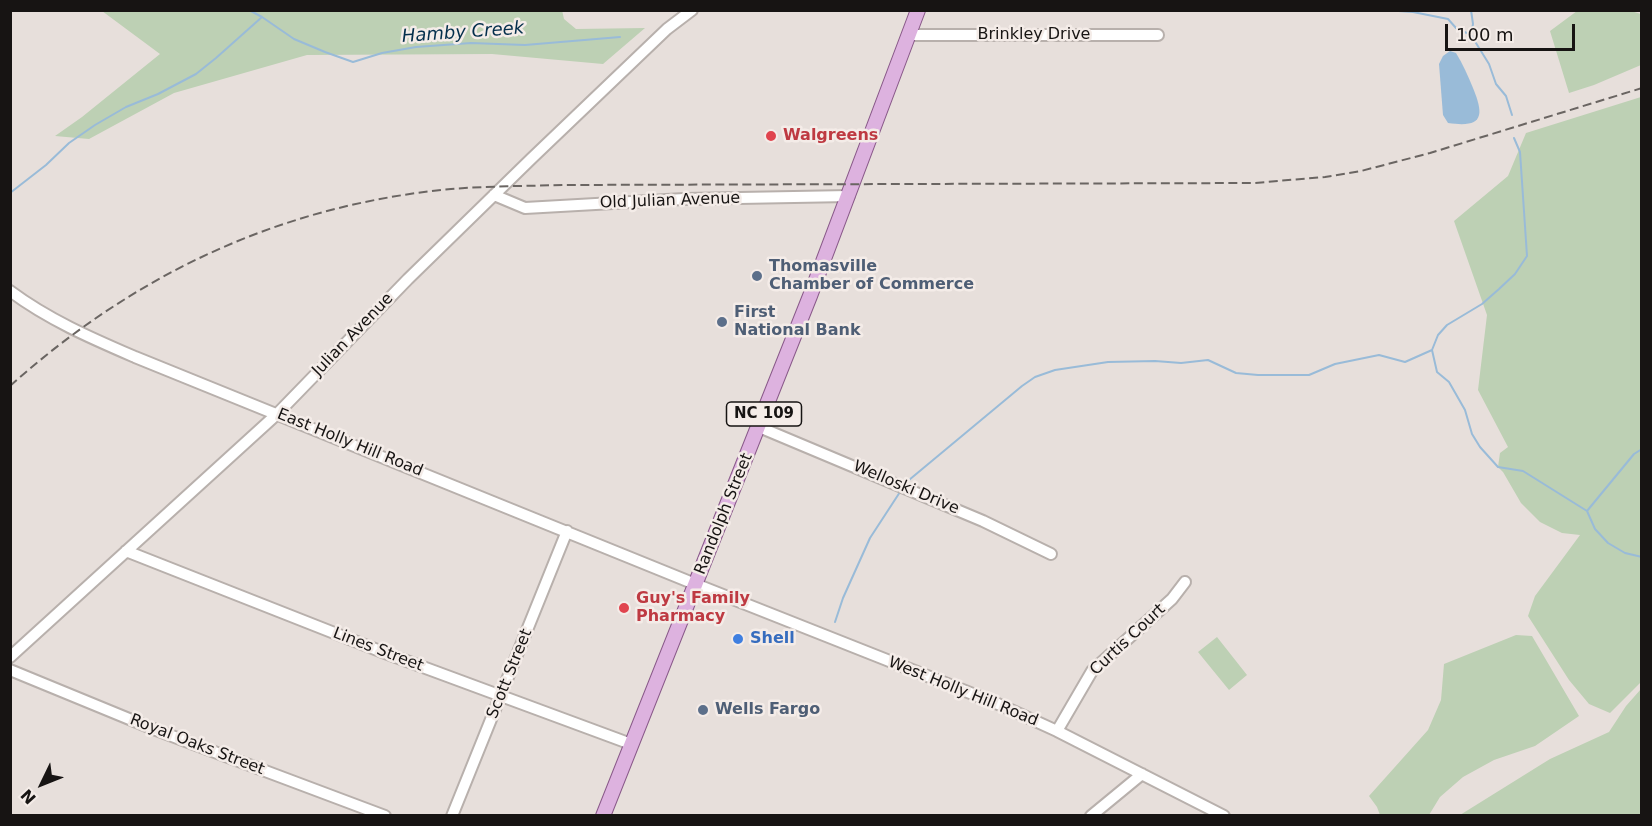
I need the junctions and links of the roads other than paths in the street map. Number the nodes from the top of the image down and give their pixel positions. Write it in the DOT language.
graph roads {
  1 [pos="692,10"];
  2 [pos="918,10"];
  3 [pos="1158,34"];
  4 [pos="910,35"];
  5 [pos="494,195"];
  6 [pos="849,196"];
  7 [pos="10,291"];
  8 [pos="277,414"];
  9 [pos="759,427"];
  10 [pos="567,531"];
  11 [pos="126,552"];
  12 [pos="1051,554"];
  13 [pos="1185,582"];
  14 [pos="695,584"];
  15 [pos="10,657"];
  16 [pos="10,670"];
  17 [pos="502,696"];
  18 [pos="1057,731"];
  19 [pos="631,744"];
  20 [pos="1142,774"];
  21 [pos="386,816"];
  22 [pos="452,816"];
  23 [pos="603,816"];
  24 [pos="1091,816"];
  25 [pos="1224,816"];
  1 -- 5 [label="street, Julian Avenue"];
  2 -- 4 [label="main road, Randolph Street / NC 109"];
  3 -- 4 [label="street, Brinkley Drive"];
  4 -- 6 [label="main road, Randolph Street / NC 109"];
  5 -- 6 [label="street, Old Julian Avenue"];
  5 -- 8 [label="street, Julian Avenue"];
  6 -- 9 [label="main road, Randolph Street / NC 109"];
  7 -- 8 [label="street, East Holly Hill Road"];
  8 -- 10 [label="street, East Holly Hill Road"];
  8 -- 11 [label="street, Julian Avenue"];
  9 -- 12 [label="street, Welloski Drive"];
  9 -- 14 [label="main road, Randolph Street / NC 109"];
  10 -- 14 [label="street, East Holly Hill Road"];
  10 -- 17 [label="street, Scott Street"];
  11 -- 15 [label="street, Julian Avenue"];
  11 -- 17 [label="street, Lines Street"];
  13 -- 18 [label="street, Curtis Court"];
  14 -- 18 [label="street, West Holly Hill Road"];
  14 -- 19 [label="main road, Randolph Street / NC 109"];
  16 -- 21 [label="street, Royal Oaks Street"];
  17 -- 19 [label="street, Lines Street"];
  17 -- 22 [label="street, Scott Street"];
  18 -- 20 [label="street, West Holly Hill Road"];
  19 -- 23 [label="main road, Randolph Street / NC 109"];
  20 -- 24 [label="street"];
  20 -- 25 [label="street, West Holly Hill Road"];
}
